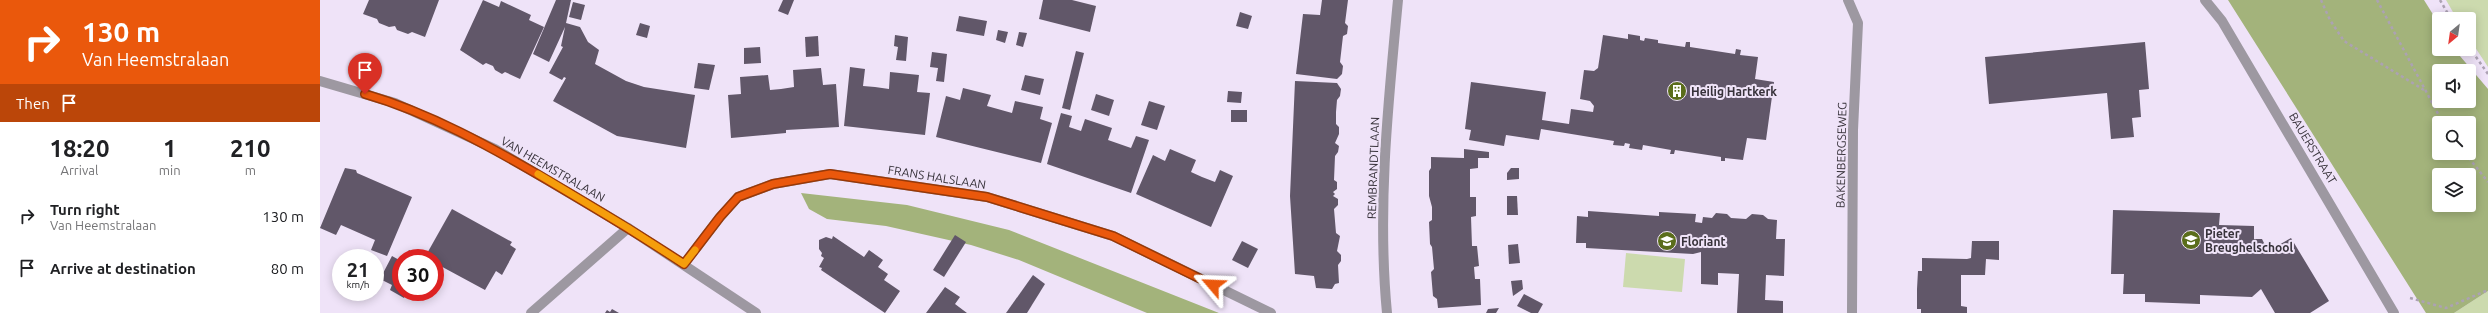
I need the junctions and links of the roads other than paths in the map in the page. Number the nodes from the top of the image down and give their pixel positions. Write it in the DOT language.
graph roads {
  1 [pos="1398,0"];
  2 [pos="1848,0"];
  3 [pos="2204,0"];
  4 [pos="320,81"];
  5 [pos="628,228"];
  6 [pos="684,264"];
  7 [pos="530,313"];
  8 [pos="756,313"];
  9 [pos="1271,313"];
  10 [pos="1388,313"];
  11 [pos="1852,313"];
  12 [pos="2394,313"];
  1 -- 10 [label="street, REMBRANDTLAAN"];
  2 -- 11 [label="street, BAKENBERGSEWEG"];
  3 -- 12 [label="street, BAUERSTRAAT"];
  4 -- 5 [label="street, VAN HEEMSTRALAAN"];
  5 -- 6 [label="street, VAN HEEMSTRALAAN"];
  5 -- 7 [label="street"];
  6 -- 8 [label="street, VAN HEEMSTRALAAN"];
  6 -- 9 [label="street, FRANS HALSLAAN"];
}
